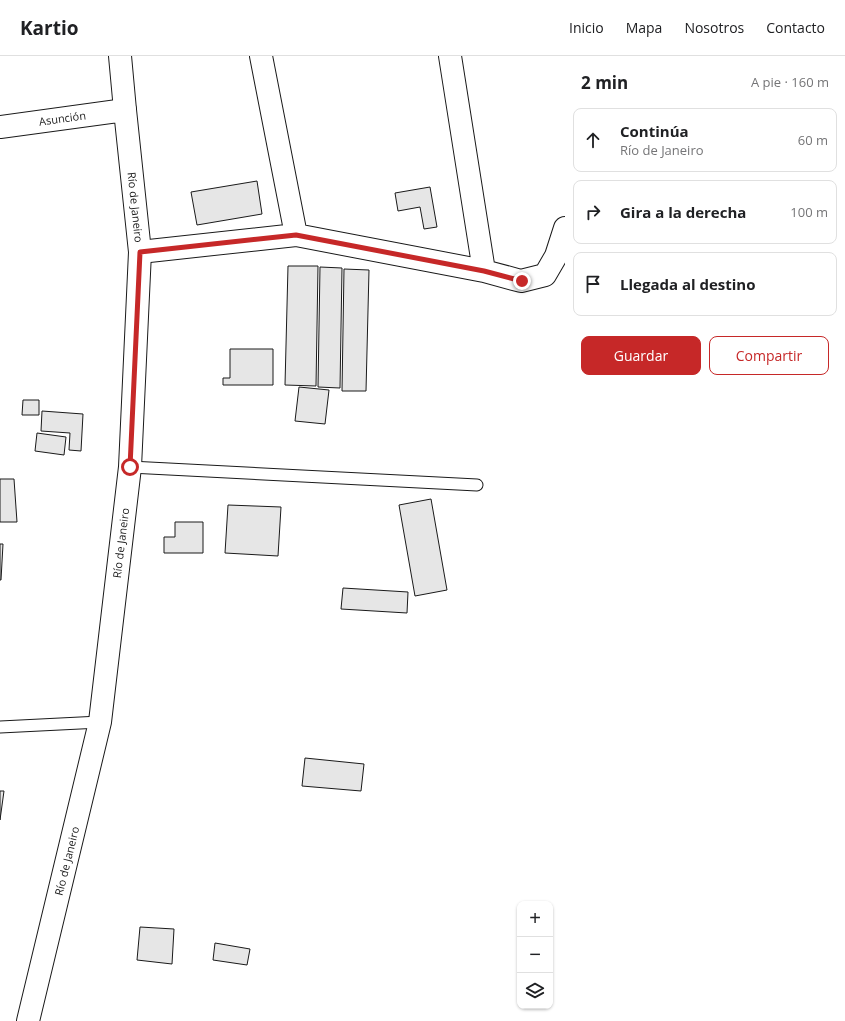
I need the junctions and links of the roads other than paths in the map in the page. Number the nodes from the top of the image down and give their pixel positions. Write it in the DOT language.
graph roads {
  1 [pos="120,56"];
  2 [pos="261,56"];
  3 [pos="450,56"];
  4 [pos="125,110"];
  5 [pos="0,127"];
  6 [pos="565,228"];
  7 [pos="296,235"];
  8 [pos="140,252"];
  9 [pos="484,271"];
  10 [pos="130,467"];
  11 [pos="477,485"];
  12 [pos="100,722"];
  13 [pos="0,727"];
  14 [pos="28,1021"];
  1 -- 4 [label="street, Río de Janeiro"];
  2 -- 7 [label="street"];
  3 -- 9 [label="street"];
  4 -- 5 [label="street, Asunción"];
  4 -- 8 [label="street, Río de Janeiro"];
  6 -- 9 [label="street"];
  7 -- 8 [label="street"];
  7 -- 9 [label="street"];
  8 -- 10 [label="street, Río de Janeiro"];
  10 -- 11 [label="lane"];
  10 -- 12 [label="street, Río de Janeiro"];
  12 -- 13 [label="lane"];
  12 -- 14 [label="street, Río de Janeiro"];
}
